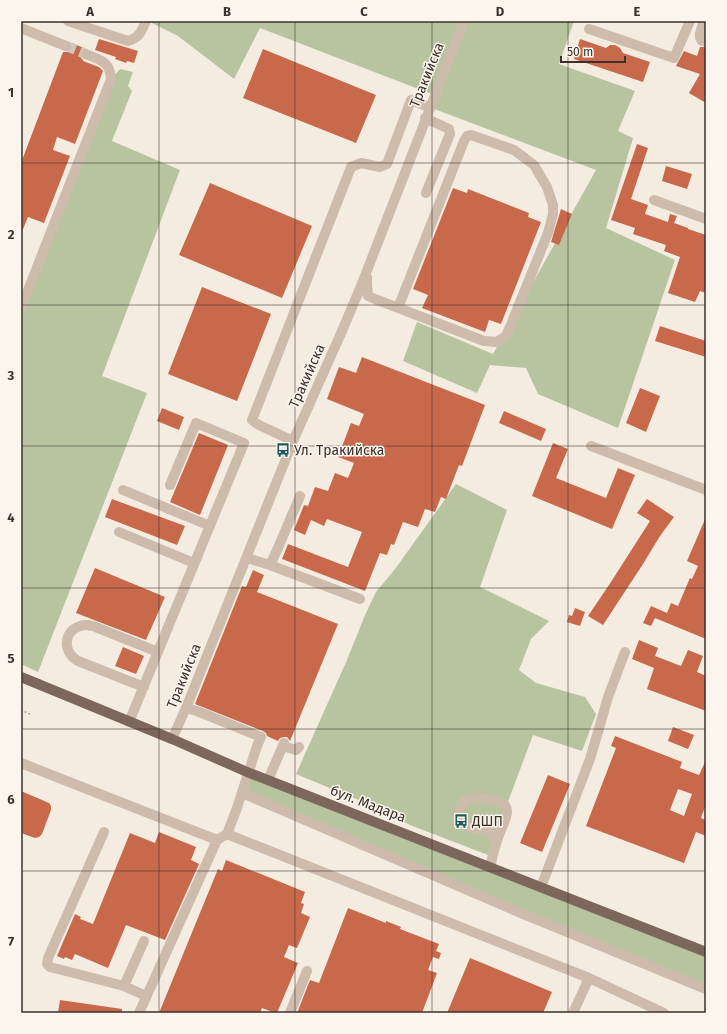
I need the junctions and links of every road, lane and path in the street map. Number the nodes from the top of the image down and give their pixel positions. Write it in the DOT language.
graph roads {
  1 [pos="68,21"];
  2 [pos="146,21"];
  3 [pos="464,21"];
  4 [pos="690,21"];
  5 [pos="704,21"];
  6 [pos="21,28"];
  7 [pos="589,29"];
  8 [pos="702,41"];
  9 [pos="66,46"];
  10 [pos="86,54"];
  11 [pos="429,107"];
  12 [pos="425,118"];
  13 [pos="426,193"];
  14 [pos="654,200"];
  15 [pos="706,219"];
  16 [pos="368,268"];
  17 [pos="21,308"];
  18 [pos="398,308"];
  19 [pos="294,441"];
  20 [pos="591,446"];
  21 [pos="170,485"];
  22 [pos="124,490"];
  23 [pos="706,490"];
  24 [pos="300,496"];
  25 [pos="210,526"];
  26 [pos="120,532"];
  27 [pos="247,558"];
  28 [pos="194,563"];
  29 [pos="270,565"];
  30 [pos="360,599"];
  31 [pos="158,652"];
  32 [pos="625,652"];
  33 [pos="21,677"];
  34 [pos="144,687"];
  35 [pos="186,708"];
  36 [pos="21,710"];
  37 [pos="32,715"];
  38 [pos="129,722"];
  39 [pos="172,740"];
  40 [pos="299,747"];
  41 [pos="21,763"];
  42 [pos="249,773"];
  43 [pos="268,780"];
  44 [pos="242,793"];
  45 [pos="104,832"];
  46 [pos="227,834"];
  47 [pos="217,840"];
  48 [pos="497,840"];
  49 [pos="490,868"];
  50 [pos="541,887"];
  51 [pos="144,941"];
  52 [pos="706,952"];
  53 [pos="307,971"];
  54 [pos="589,978"];
  55 [pos="124,986"];
  56 [pos="706,989"];
  57 [pos="146,996"];
  58 [pos="139,1013"];
  59 [pos="290,1013"];
  60 [pos="574,1013"];
  61 [pos="664,1013"];
  1 -- 2 [label="street"];
  3 -- 11 [label="street, Тракийска"];
  4 -- 7 [label="street"];
  5 -- 8 [label="street"];
  6 -- 9 [label="street"];
  10 -- 17 [label="street"];
  11 -- 12 [label="street, Тракийска"];
  11 -- 19 [label="street"];
  12 -- 13 [label="street"];
  12 -- 16 [label="street, Тракийска"];
  14 -- 15 [label="street"];
  16 -- 18 [label="street"];
  16 -- 19 [label="street, Тракийска"];
  18 -- 18 [label="street"];
  19 -- 27 [label="street, Тракийска"];
  20 -- 23 [label="street"];
  21 -- 25 [label="street"];
  22 -- 25 [label="street"];
  24 -- 29 [label="street"];
  25 -- 28 [label="street"];
  26 -- 28 [label="street"];
  27 -- 29 [label="street"];
  27 -- 35 [label="street, Тракийска"];
  28 -- 31 [label="street"];
  29 -- 30 [label="street"];
  31 -- 34 [label="street"];
  31 -- 34 [label="street"];
  32 -- 50 [label="street"];
  33 -- 38 [label="main road, бул. Мадара"];
  34 -- 38 [label="street"];
  35 -- 39 [label="street, Тракийска"];
  35 -- 42 [label="street"];
  36 -- 37 [label="path"];
  38 -- 39 [label="main road, бул. Мадара"];
  39 -- 42 [label="main road, бул. Мадара"];
  40 -- 43 [label="street"];
  41 -- 47 [label="street"];
  42 -- 43 [label="main road, бул. Мадара"];
  42 -- 44 [label="street"];
  43 -- 49 [label="main road, бул. Мадара"];
  44 -- 46 [label="street"];
  44 -- 56 [label="street"];
  45 -- 55 [label="street"];
  46 -- 47 [label="street"];
  46 -- 54 [label="street"];
  47 -- 57 [label="street"];
  48 -- 48 [label="street"];
  48 -- 49 [label="street"];
  49 -- 50 [label="main road, бул. Мадара"];
  50 -- 52 [label="main road, бул. Мадара"];
  51 -- 55 [label="street"];
  53 -- 59 [label="street"];
  54 -- 60 [label="street"];
  54 -- 61 [label="street"];
  55 -- 57 [label="street"];
  57 -- 58 [label="street"];
}
